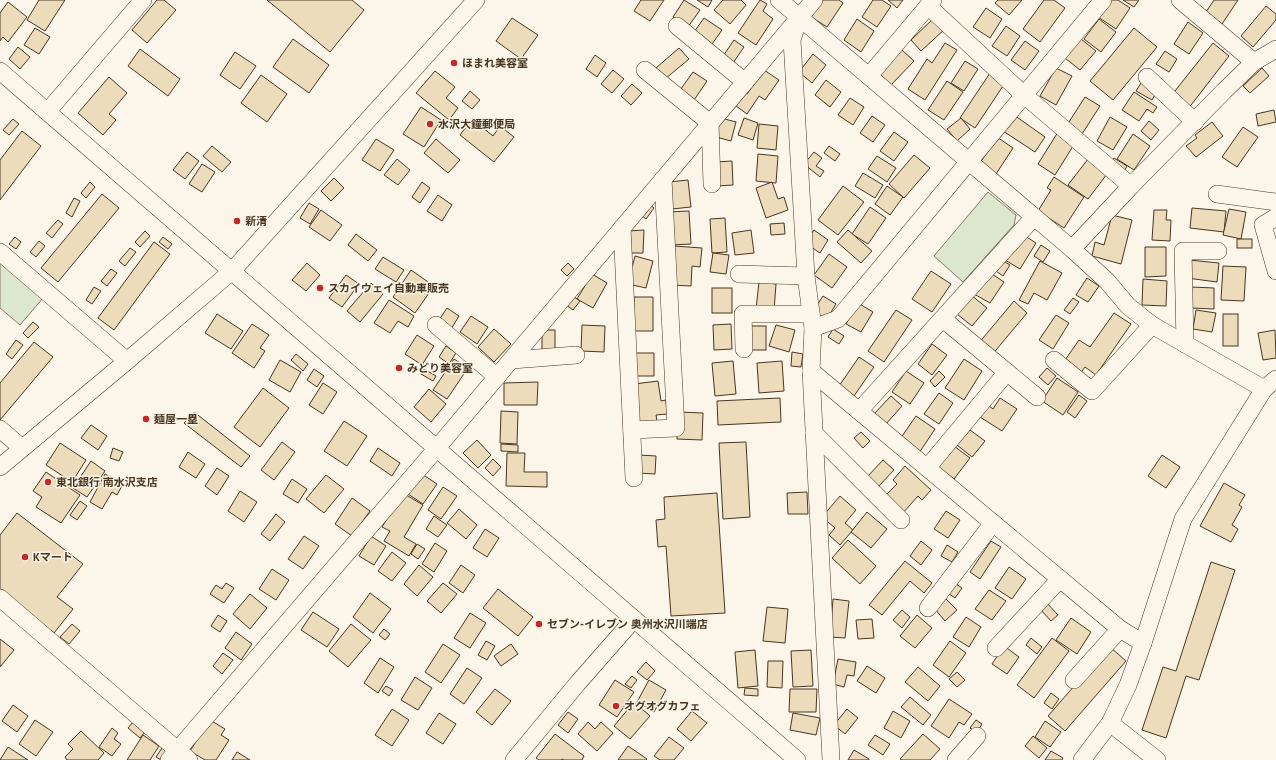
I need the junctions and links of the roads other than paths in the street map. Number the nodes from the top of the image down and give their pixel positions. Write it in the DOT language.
graph roads {
  1 [pos="143,0"];
  2 [pos="476,0"];
  3 [pos="779,0"];
  4 [pos="814,0"];
  5 [pos="1103,0"];
  6 [pos="1180,0"];
  7 [pos="931,3"];
  8 [pos="799,17"];
  9 [pos="677,26"];
  10 [pos="1276,49"];
  11 [pos="1254,62"];
  12 [pos="645,70"];
  13 [pos="0,71"];
  14 [pos="868,76"];
  15 [pos="1147,77"];
  16 [pos="745,82"];
  17 [pos="1024,95"];
  18 [pos="48,111"];
  19 [pos="1195,122"];
  20 [pos="710,123"];
  21 [pos="968,161"];
  22 [pos="663,179"];
  23 [pos="712,184"];
  24 [pos="1131,186"];
  25 [pos="1217,194"];
  26 [pos="1276,202"];
  27 [pos="1034,217"];
  28 [pos="1276,217"];
  29 [pos="622,228"];
  30 [pos="1072,249"];
  31 [pos="1218,251"];
  32 [pos="0,252"];
  33 [pos="232,271"];
  34 [pos="1276,271"];
  35 [pos="739,274"];
  36 [pos="806,276"];
  37 [pos="943,319"];
  38 [pos="812,321"];
  39 [pos="1152,324"];
  40 [pos="436,325"];
  41 [pos="1185,344"];
  42 [pos="744,349"];
  43 [pos="576,355"];
  44 [pos="512,360"];
  45 [pos="1054,360"];
  46 [pos="127,361"];
  47 [pos="811,371"];
  48 [pos="1008,372"];
  49 [pos="497,377"];
  50 [pos="1270,384"];
  51 [pos="1037,397"];
  52 [pos="859,411"];
  53 [pos="0,430"];
  54 [pos="632,430"];
  55 [pos="814,434"];
  56 [pos="22,448"];
  57 [pos="437,448"];
  58 [pos="0,467"];
  59 [pos="927,468"];
  60 [pos="634,478"];
  61 [pos="901,520"];
  62 [pos="993,523"];
  63 [pos="1060,579"];
  64 [pos="0,598"];
  65 [pos="928,608"];
  66 [pos="634,620"];
  67 [pos="1120,629"];
  68 [pos="1143,643"];
  69 [pos="996,648"];
  70 [pos="1074,680"];
  71 [pos="1110,723"];
  72 [pos="978,736"];
  73 [pos="178,757"];
  74 [pos="514,760"];
  75 [pos="797,760"];
  76 [pos="831,760"];
  77 [pos="956,760"];
  78 [pos="1082,760"];
  79 [pos="1157,760"];
  1 -- 18 [label="street"];
  2 -- 33 [label="street"];
  3 -- 8 [label="street"];
  4 -- 8 [label="street"];
  5 -- 17 [label="street"];
  6 -- 11 [label="street"];
  7 -- 14 [label="street"];
  7 -- 17 [label="street"];
  8 -- 14 [label="street"];
  8 -- 16 [label="street"];
  8 -- 36 [label="street"];
  9 -- 16 [label="street"];
  10 -- 11 [label="street"];
  11 -- 19 [label="street"];
  12 -- 20 [label="street"];
  13 -- 18 [label="street"];
  14 -- 21 [label="street"];
  15 -- 19 [label="street"];
  16 -- 20 [label="street"];
  17 -- 21 [label="street"];
  17 -- 24 [label="street"];
  18 -- 33 [label="street"];
  19 -- 24 [label="street"];
  20 -- 22 [label="street"];
  20 -- 23 [label="street"];
  21 -- 27 [label="street"];
  21 -- 38 [label="street"];
  22 -- 29 [label="street"];
  22 -- 54 [label="street"];
  24 -- 30 [label="street"];
  25 -- 26 [label="street"];
  27 -- 30 [label="street"];
  27 -- 37 [label="street"];
  28 -- 34 [label="street"];
  29 -- 44 [label="street"];
  29 -- 54 [label="street"];
  30 -- 39 [label="street"];
  31 -- 41 [label="street"];
  32 -- 46 [label="street"];
  33 -- 46 [label="street"];
  33 -- 57 [label="street"];
  35 -- 36 [label="street"];
  36 -- 38 [label="street"];
  37 -- 48 [label="street"];
  37 -- 52 [label="street"];
  38 -- 42 [label="street"];
  38 -- 47 [label="street"];
  39 -- 41 [label="street"];
  39 -- 45 [label="street"];
  40 -- 49 [label="street"];
  41 -- 50 [label="street"];
  43 -- 44 [label="street"];
  44 -- 49 [label="street"];
  46 -- 56 [label="street"];
  47 -- 52 [label="street"];
  47 -- 55 [label="street"];
  48 -- 51 [label="street"];
  48 -- 59 [label="street"];
  49 -- 57 [label="street"];
  50 -- 68 [label="street"];
  52 -- 59 [label="street"];
  53 -- 56 [label="street"];
  54 -- 60 [label="street"];
  55 -- 61 [label="street"];
  55 -- 76 [label="street"];
  56 -- 58 [label="street"];
  57 -- 66 [label="street"];
  57 -- 73 [label="street"];
  59 -- 62 [label="street"];
  62 -- 63 [label="street"];
  62 -- 65 [label="street"];
  63 -- 67 [label="street"];
  63 -- 69 [label="street"];
  64 -- 73 [label="street"];
  66 -- 74 [label="street"];
  66 -- 75 [label="street"];
  67 -- 68 [label="street"];
  67 -- 70 [label="street"];
  68 -- 71 [label="street"];
  71 -- 78 [label="street"];
  71 -- 79 [label="street"];
  72 -- 77 [label="street"];
}
